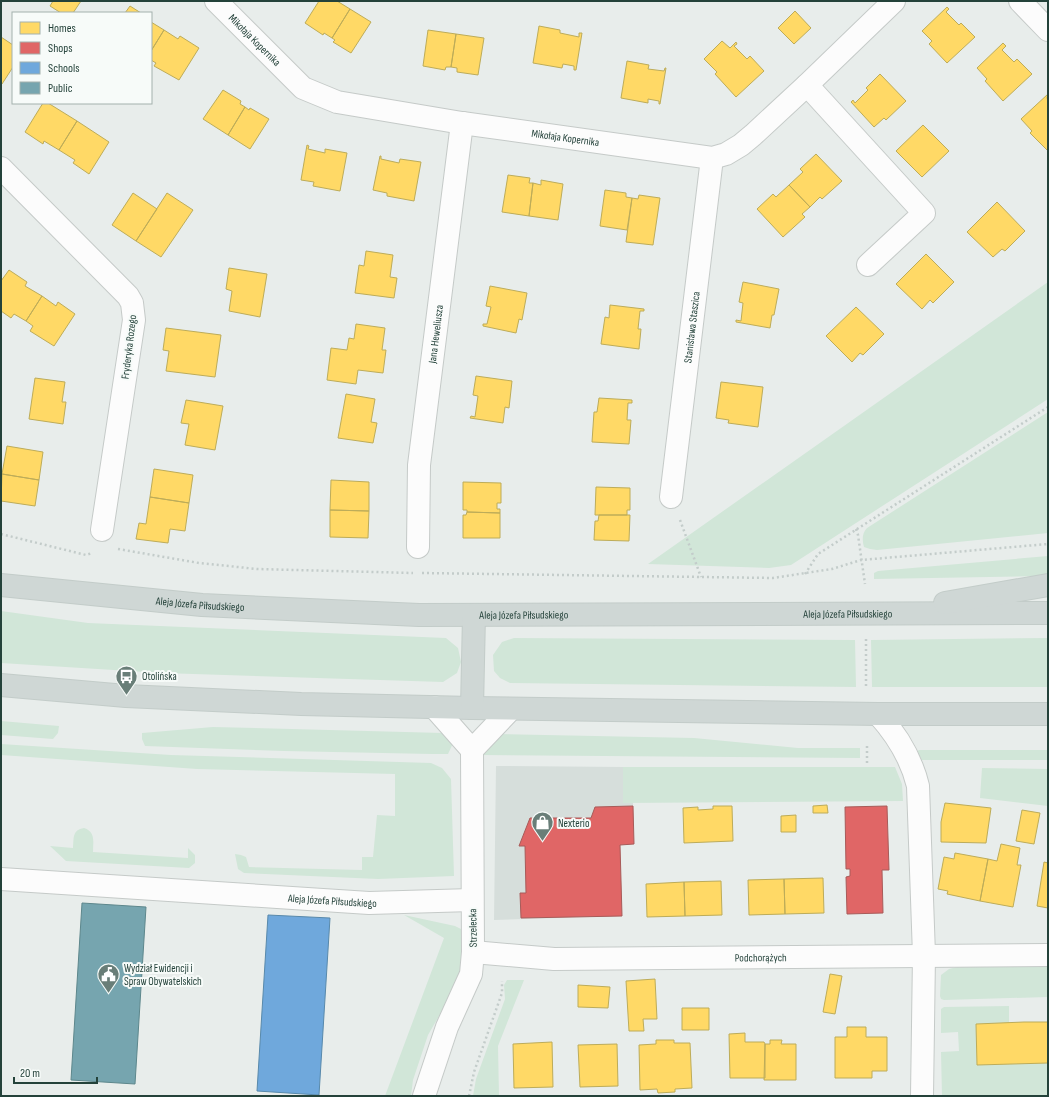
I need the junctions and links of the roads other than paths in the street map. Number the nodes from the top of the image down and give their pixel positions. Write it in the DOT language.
graph roads {
  1 [pos="216,1"];
  2 [pos="894,1"];
  3 [pos="1020,1"];
  4 [pos="1048,30"];
  5 [pos="807,86"];
  6 [pos="462,122"];
  7 [pos="712,158"];
  8 [pos="1,168"];
  9 [pos="868,265"];
  10 [pos="671,497"];
  11 [pos="105,543"];
  12 [pos="418,547"];
  13 [pos="1,585"];
  14 [pos="1048,585"];
  15 [pos="1048,613"];
  16 [pos="887,614"];
  17 [pos="474,615"];
  18 [pos="1,685"];
  19 [pos="434,707"];
  20 [pos="472,708"];
  21 [pos="511,709"];
  22 [pos="878,714"];
  23 [pos="1024,714"];
  24 [pos="1048,714"];
  25 [pos="1048,720"];
  26 [pos="472,750"];
  27 [pos="1,879"];
  28 [pos="472,900"];
  29 [pos="473,952"];
  30 [pos="924,955"];
  31 [pos="1048,955"];
  32 [pos="424,1096"];
  33 [pos="922,1096"];
  1 -- 6 [label="street, Mikołaja Kopernika"];
  2 -- 5 [label="street, Mikołaja Kopernika"];
  3 -- 4 [label="street"];
  5 -- 7 [label="street, Mikołaja Kopernika"];
  5 -- 9 [label="street"];
  6 -- 7 [label="street, Mikołaja Kopernika"];
  6 -- 12 [label="street, Jana Heweliusza"];
  7 -- 10 [label="street, Stanisława Staszica"];
  8 -- 11 [label="street, Fryderyka Rozego"];
  13 -- 17 [label="main road, Aleja Józefa Piłsudskiego"];
  14 -- 16 [label="main road"];
  15 -- 16 [label="main road, Aleja Józefa Piłsudskiego"];
  16 -- 17 [label="main road, Aleja Józefa Piłsudskiego"];
  17 -- 20 [label="main road"];
  18 -- 19 [label="main road"];
  19 -- 20 [label="main road"];
  19 -- 26 [label="street"];
  20 -- 21 [label="main road"];
  21 -- 22 [label="main road"];
  21 -- 26 [label="street"];
  22 -- 23 [label="main road"];
  22 -- 30 [label="street"];
  23 -- 24 [label="main road"];
  23 -- 25 [label="main road"];
  26 -- 28 [label="street, Strzelecka"];
  27 -- 28 [label="street, Aleja Józefa Piłsudskiego"];
  28 -- 29 [label="street, Strzelecka"];
  29 -- 30 [label="street, Podchorążych"];
  29 -- 32 [label="street, Strzelecka"];
  30 -- 31 [label="street, Podchorążych"];
  30 -- 33 [label="street"];
}
